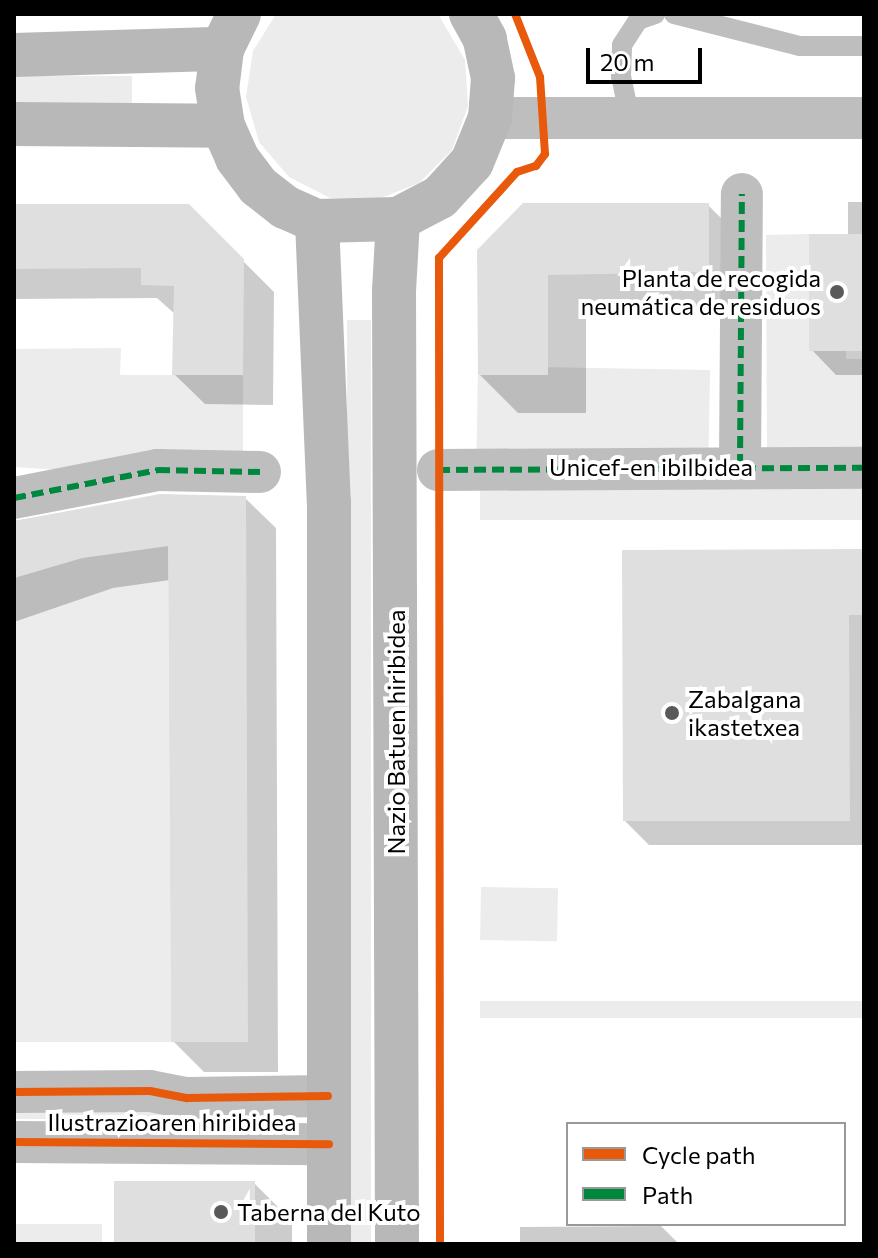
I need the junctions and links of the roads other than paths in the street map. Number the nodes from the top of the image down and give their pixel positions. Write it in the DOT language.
graph roads {
  1 [pos="471,14"];
  2 [pos="655,14"];
  3 [pos="674,14"];
  4 [pos="231,32"];
  5 [pos="864,46"];
  6 [pos="14,55"];
  7 [pos="490,118"];
  8 [pos="864,118"];
  9 [pos="630,119"];
  10 [pos="14,124"];
  11 [pos="223,126"];
  12 [pos="742,194"];
  13 [pos="398,219"];
  14 [pos="317,221"];
  15 [pos="740,466"];
  16 [pos="864,468"];
  17 [pos="438,470"];
  18 [pos="260,472"];
  19 [pos="14,498"];
  20 [pos="14,1092"];
  21 [pos="328,1096"];
  22 [pos="14,1142"];
  23 [pos="329,1144"];
  24 [pos="329,1244"];
  25 [pos="397,1244"];
  1 -- 7 [label="main road"];
  2 -- 9 [label="lane"];
  3 -- 5 [label="lane"];
  4 -- 6 [label="main road"];
  4 -- 11 [label="main road"];
  7 -- 9 [label="street"];
  7 -- 13 [label="main road"];
  8 -- 9 [label="street"];
  10 -- 11 [label="main road"];
  11 -- 14 [label="main road"];
  12 -- 15 [label="street"];
  13 -- 14 [label="main road"];
  13 -- 25 [label="main road, Nazio Batuen hiribidea"];
  14 -- 21 [label="main road"];
  15 -- 16 [label="street, Unicef-en ibilbidea"];
  15 -- 17 [label="street, Unicef-en ibilbidea"];
  18 -- 19 [label="street"];
  20 -- 21 [label="street, Ilustrazioaren hiribidea"];
  21 -- 23 [label="main road"];
  22 -- 23 [label="street, Ilustrazioaren hiribidea"];
  23 -- 24 [label="main road"];
}
